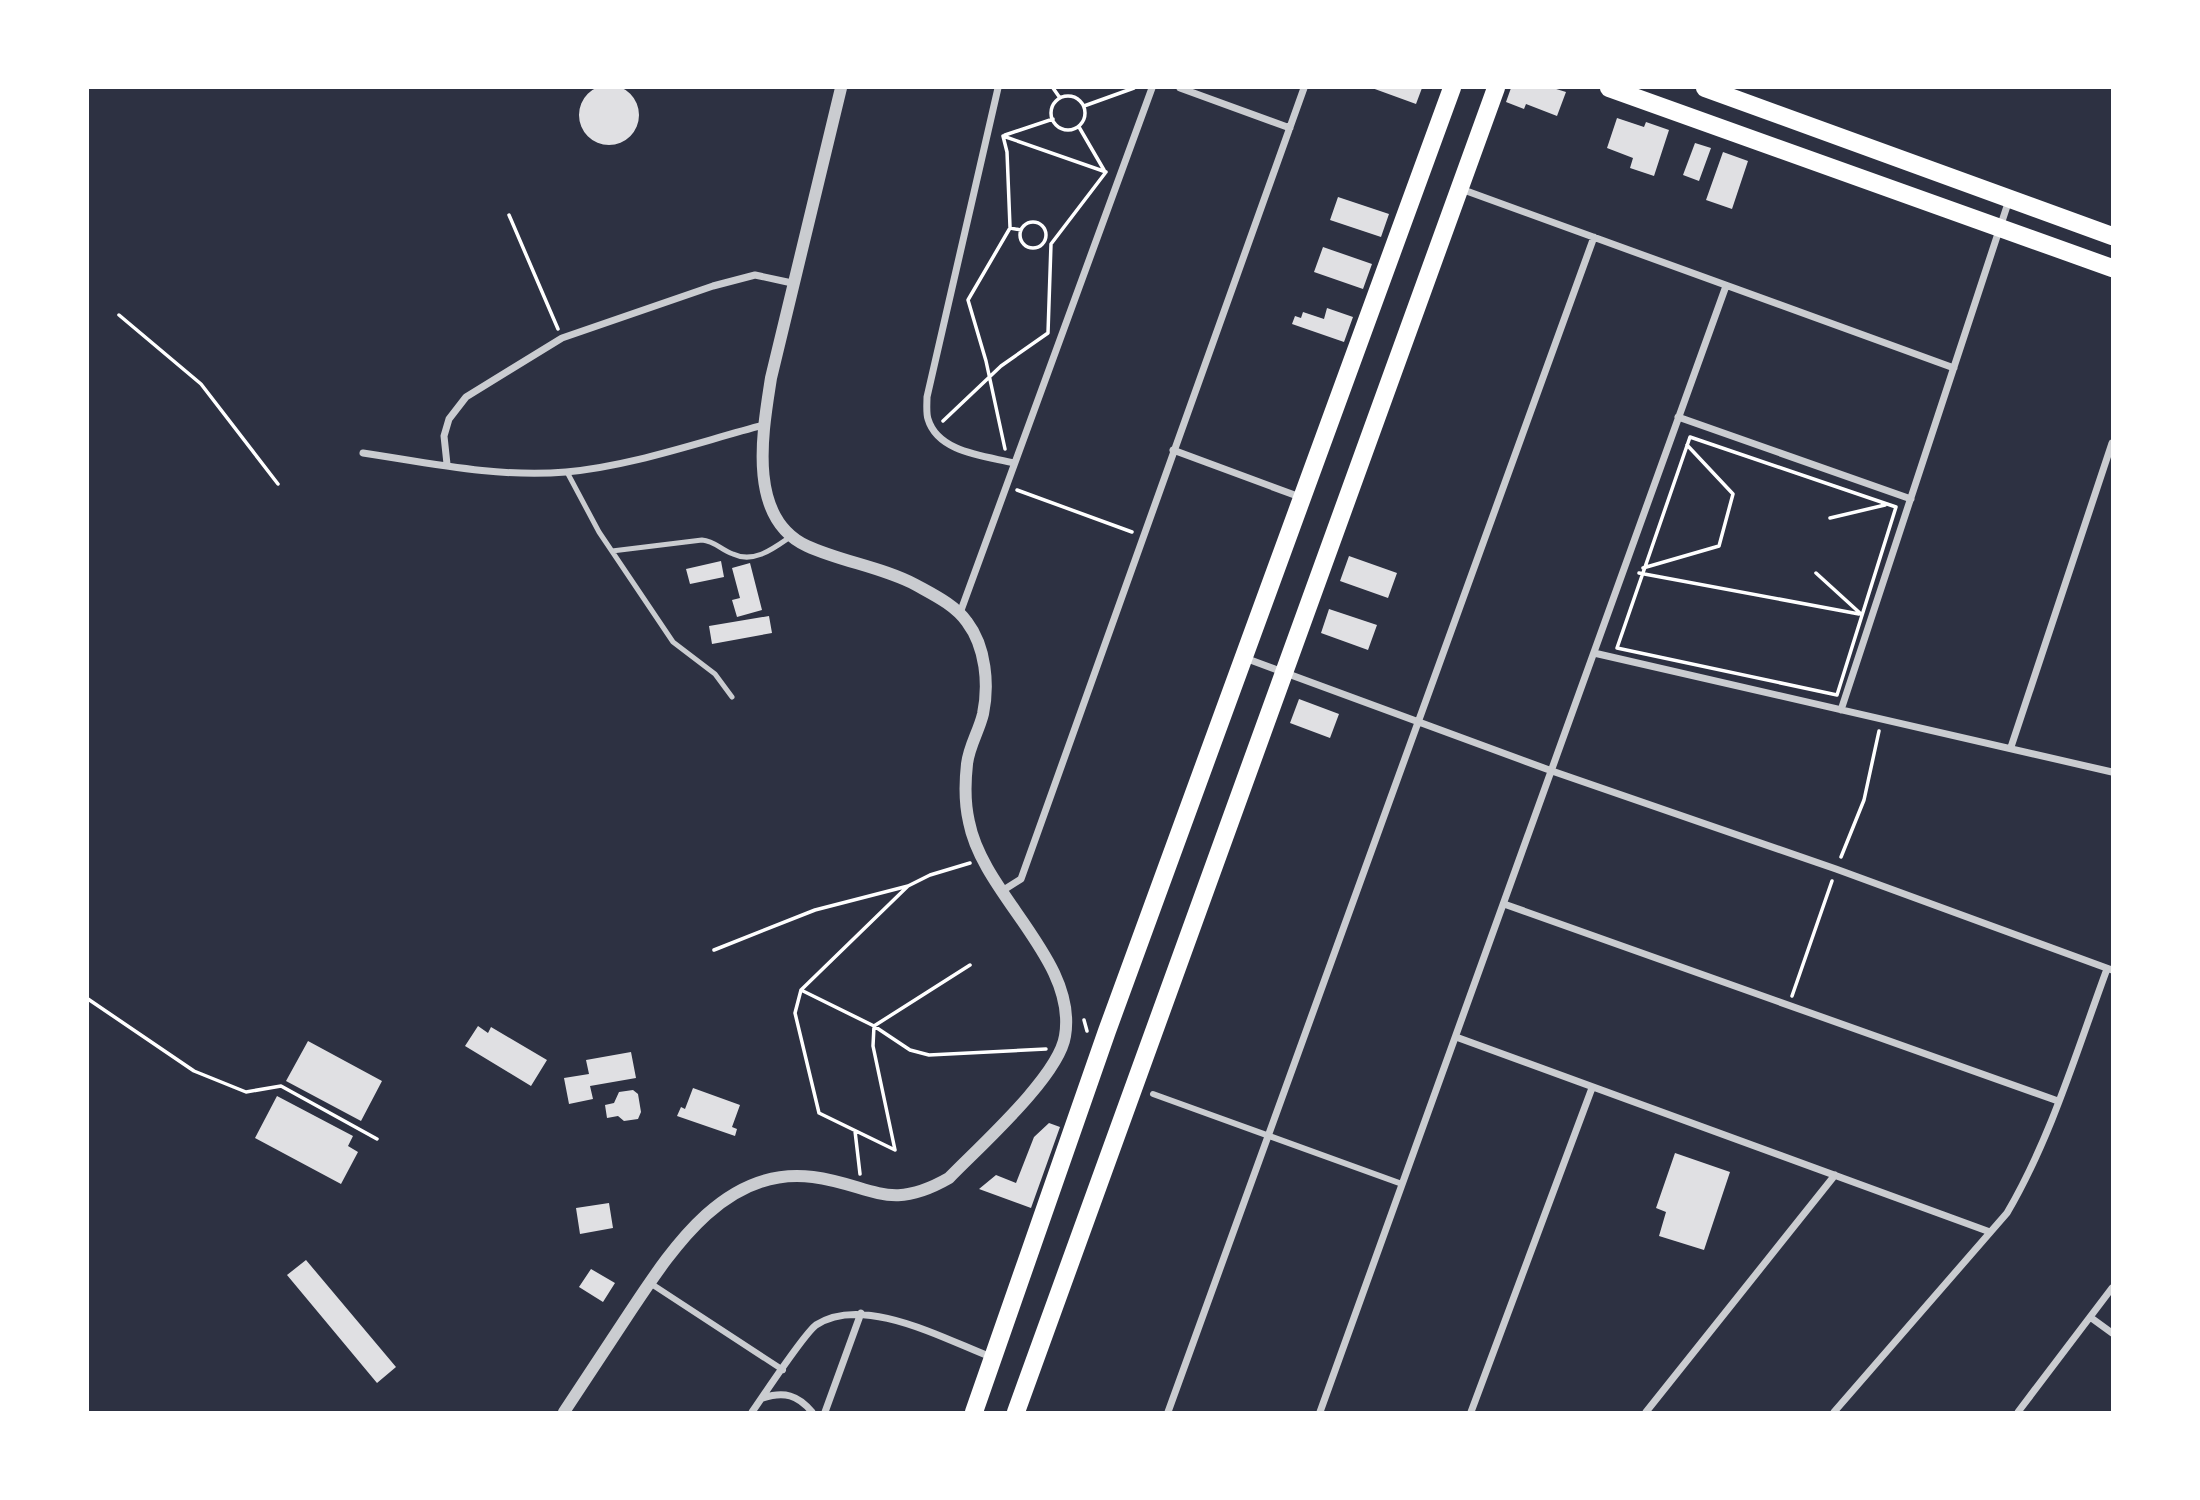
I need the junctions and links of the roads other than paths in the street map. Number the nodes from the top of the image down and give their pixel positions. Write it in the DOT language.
graph roads {
  1 [pos="841,88"];
  2 [pos="998,88"];
  3 [pos="1152,88"];
  4 [pos="1180,88"];
  5 [pos="1304,88"];
  6 [pos="1452,88"];
  7 [pos="1496,88"];
  8 [pos="1609,88"];
  9 [pos="1704,88"];
  10 [pos="1290,128"];
  11 [pos="1460,189"];
  12 [pos="2009,200"];
  13 [pos="1999,228"];
  14 [pos="2112,236"];
  15 [pos="1594,237"];
  16 [pos="2112,268"];
  17 [pos="792,283"];
  18 [pos="1726,286"];
  19 [pos="1954,368"];
  20 [pos="1678,417"];
  21 [pos="764,425"];
  22 [pos="2112,443"];
  23 [pos="1173,450"];
  24 [pos="363,453"];
  25 [pos="1014,463"];
  26 [pos="447,464"];
  27 [pos="567,472"];
  28 [pos="1303,498"];
  29 [pos="1911,499"];
  30 [pos="790,537"];
  31 [pos="612,551"];
  32 [pos="960,613"];
  33 [pos="1594,653"];
  34 [pos="1245,658"];
  35 [pos="1285,672"];
  36 [pos="732,697"];
  37 [pos="1841,710"];
  38 [pos="1417,722"];
  39 [pos="2011,747"];
  40 [pos="1552,771"];
  41 [pos="2112,772"];
  42 [pos="1002,891"];
  43 [pos="1504,904"];
  44 [pos="2110,969"];
  45 [pos="1456,1037"];
  46 [pos="1592,1088"];
  47 [pos="1153,1094"];
  48 [pos="2058,1101"];
  49 [pos="1267,1137"];
  50 [pos="1835,1175"];
  51 [pos="1402,1184"];
  52 [pos="1990,1232"];
  53 [pos="649,1283"];
  54 [pos="2112,1288"];
  55 [pos="861,1313"];
  56 [pos="2090,1317"];
  57 [pos="2112,1333"];
  58 [pos="993,1358"];
  59 [pos="783,1370"];
  60 [pos="762,1398"];
  61 [pos="564,1412"];
  62 [pos="752,1412"];
  63 [pos="812,1412"];
  64 [pos="825,1412"];
  65 [pos="974,1412"];
  66 [pos="1016,1412"];
  67 [pos="1168,1412"];
  68 [pos="1320,1412"];
  69 [pos="1471,1412"];
  70 [pos="1646,1412"];
  71 [pos="1834,1412"];
  72 [pos="2018,1412"];
  1 -- 17 [label="street"];
  2 -- 25 [label="street"];
  3 -- 25 [label="street"];
  4 -- 10 [label="street"];
  5 -- 10 [label="street"];
  6 -- 28 [label="main road"];
  7 -- 11 [label="main road"];
  8 -- 13 [label="main road"];
  9 -- 12 [label="main road"];
  10 -- 23 [label="street"];
  11 -- 15 [label="street"];
  11 -- 35 [label="main road"];
  12 -- 13 [label="street"];
  12 -- 14 [label="main road"];
  13 -- 16 [label="main road"];
  13 -- 19 [label="street"];
  15 -- 18 [label="street"];
  15 -- 38 [label="street"];
  17 -- 21 [label="street"];
  17 -- 26 [label="street"];
  18 -- 19 [label="street"];
  18 -- 20 [label="street"];
  19 -- 29 [label="street"];
  20 -- 29 [label="street"];
  20 -- 33 [label="street"];
  21 -- 27 [label="street"];
  21 -- 30 [label="street"];
  22 -- 39 [label="street"];
  23 -- 28 [label="street"];
  23 -- 42 [label="street"];
  24 -- 26 [label="street"];
  25 -- 32 [label="street"];
  26 -- 27 [label="street"];
  27 -- 31 [label="lane"];
  28 -- 34 [label="main road"];
  29 -- 37 [label="street"];
  30 -- 31 [label="lane"];
  30 -- 32 [label="street"];
  31 -- 36 [label="lane"];
  32 -- 42 [label="street"];
  33 -- 37 [label="street"];
  33 -- 40 [label="street"];
  34 -- 35 [label="street"];
  34 -- 58 [label="main road"];
  35 -- 38 [label="street"];
  35 -- 66 [label="main road"];
  37 -- 39 [label="street"];
  38 -- 40 [label="street"];
  38 -- 49 [label="street"];
  39 -- 41 [label="street"];
  40 -- 43 [label="street"];
  40 -- 44 [label="street"];
  42 -- 53 [label="street"];
  43 -- 45 [label="street"];
  43 -- 48 [label="street"];
  44 -- 48 [label="street"];
  45 -- 46 [label="street"];
  45 -- 51 [label="street"];
  46 -- 50 [label="street"];
  46 -- 69 [label="street"];
  47 -- 49 [label="street"];
  48 -- 52 [label="street"];
  49 -- 51 [label="street"];
  49 -- 67 [label="street"];
  50 -- 52 [label="street"];
  50 -- 70 [label="street"];
  51 -- 68 [label="street"];
  52 -- 71 [label="street"];
  53 -- 59 [label="street"];
  53 -- 61 [label="street"];
  54 -- 56 [label="street"];
  55 -- 58 [label="street"];
  55 -- 59 [label="street"];
  55 -- 64 [label="street"];
  56 -- 57 [label="street"];
  56 -- 72 [label="street"];
  58 -- 65 [label="main road"];
  59 -- 60 [label="street"];
  60 -- 62 [label="street"];
  60 -- 63 [label="street"];
}
